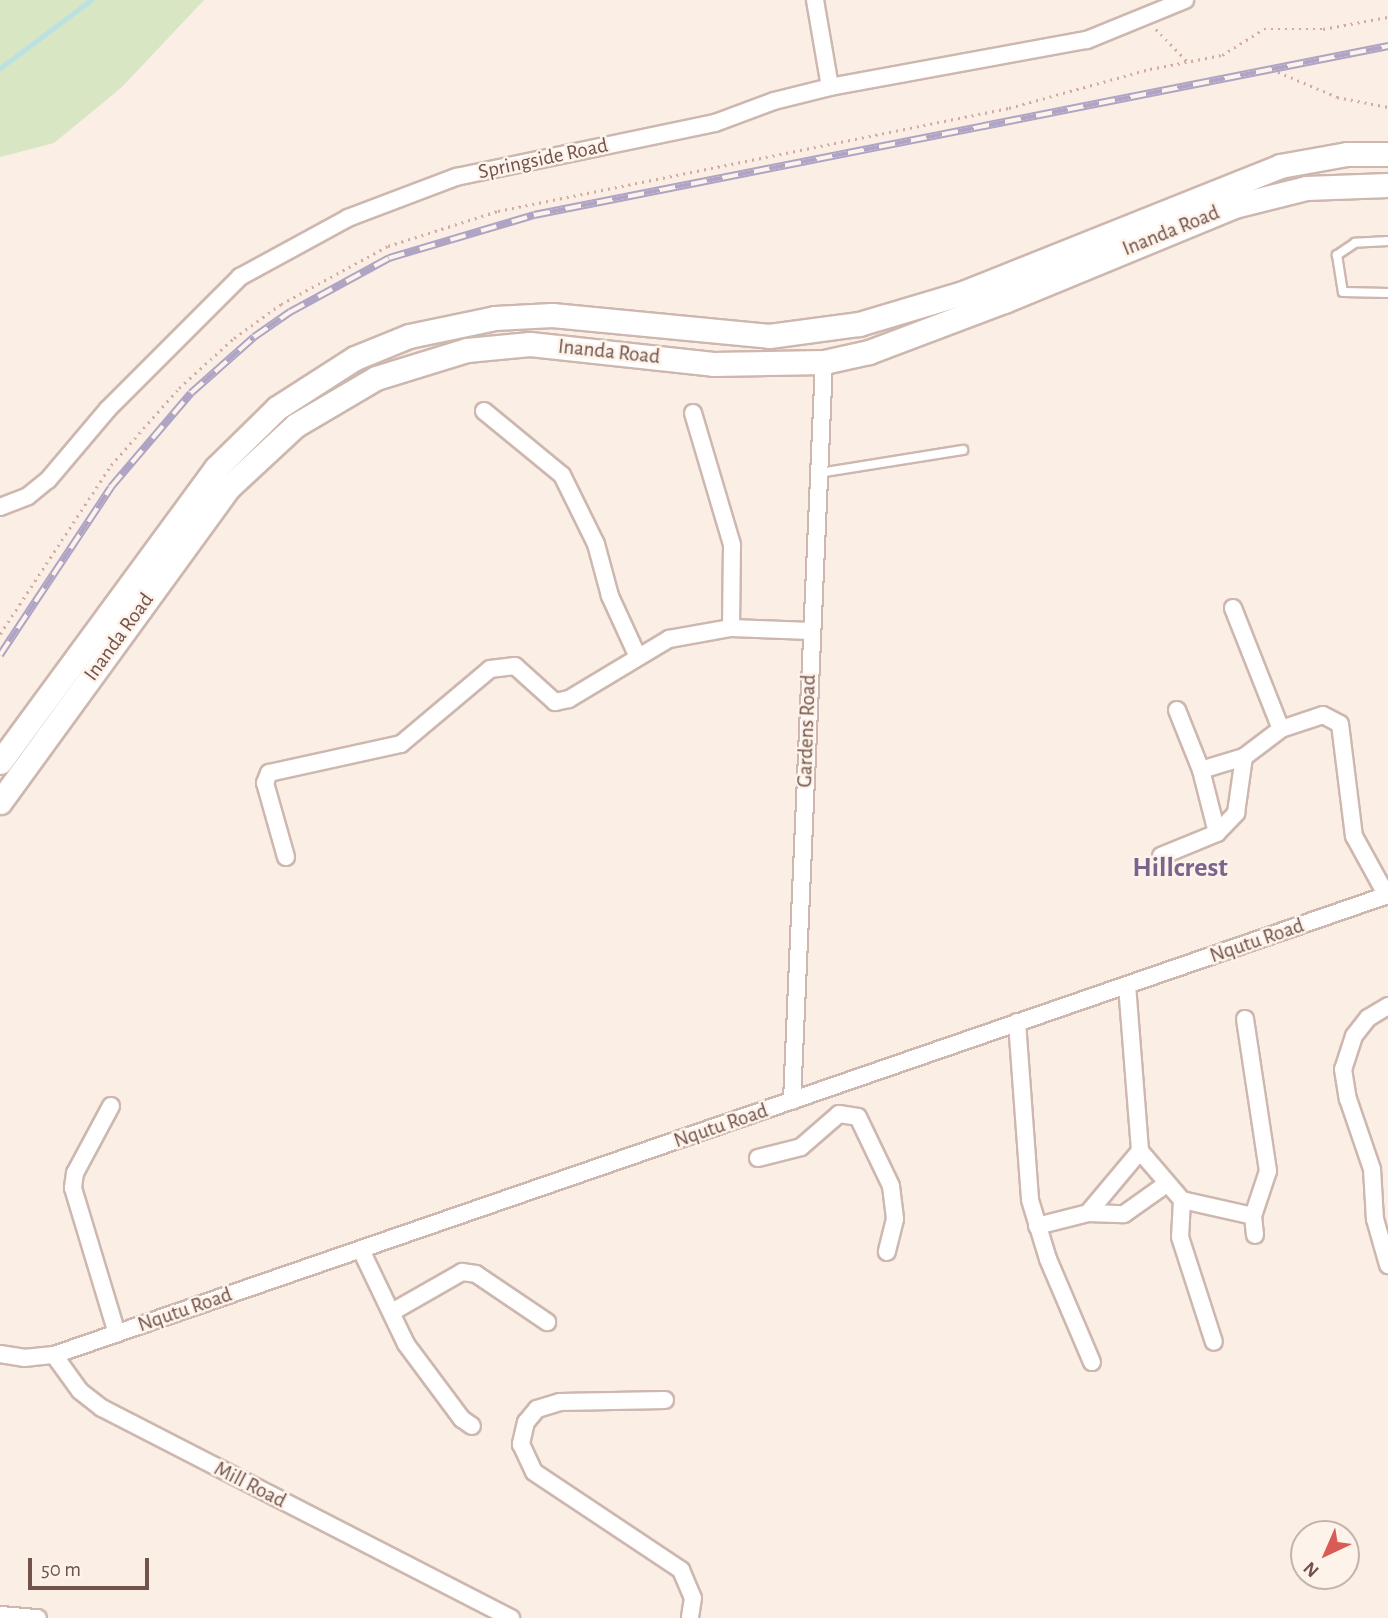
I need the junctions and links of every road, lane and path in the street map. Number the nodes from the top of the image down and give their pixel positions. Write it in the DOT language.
graph roads {
  1 [pos="815,0"];
  2 [pos="1185,0"];
  3 [pos="1388,17"];
  4 [pos="1141,21"];
  5 [pos="1188,62"];
  6 [pos="1278,72"];
  7 [pos="830,87"];
  8 [pos="1388,107"];
  9 [pos="1388,154"];
  10 [pos="1388,185"];
  11 [pos="1388,241"];
  12 [pos="1388,293"];
  13 [pos="824,362"];
  14 [pos="484,411"];
  15 [pos="693,413"];
  16 [pos="963,450"];
  17 [pos="819,473"];
  18 [pos="0,507"];
  19 [pos="1233,608"];
  20 [pos="731,628"];
  21 [pos="811,631"];
  22 [pos="0,634"];
  23 [pos="637,655"];
  24 [pos="1177,710"];
  25 [pos="1281,729"];
  26 [pos="1244,757"];
  27 [pos="0,762"];
  28 [pos="1201,770"];
  29 [pos="0,802"];
  30 [pos="1217,832"];
  31 [pos="1161,856"];
  32 [pos="286,857"];
  33 [pos="1387,896"];
  34 [pos="1127,985"];
  35 [pos="1388,1006"];
  36 [pos="1245,1019"];
  37 [pos="1017,1023"];
  38 [pos="838,1085"];
  39 [pos="792,1101"];
  40 [pos="111,1106"];
  41 [pos="839,1109"];
  42 [pos="1140,1151"];
  43 [pos="758,1158"];
  44 [pos="1165,1185"];
  45 [pos="1182,1200"];
  46 [pos="1088,1213"];
  47 [pos="1253,1216"];
  48 [pos="1037,1226"];
  49 [pos="1255,1235"];
  50 [pos="360,1250"];
  51 [pos="887,1252"];
  52 [pos="1388,1265"];
  53 [pos="392,1312"];
  54 [pos="547,1322"];
  55 [pos="117,1334"];
  56 [pos="1214,1342"];
  57 [pos="0,1354"];
  58 [pos="54,1355"];
  59 [pos="1093,1362"];
  60 [pos="665,1400"];
  61 [pos="472,1426"];
  62 [pos="0,1609"];
  63 [pos="1,1616"];
  64 [pos="38,1618"];
  65 [pos="511,1618"];
  66 [pos="690,1618"];
  1 -- 7 [label="street"];
  2 -- 4 [label="street, Springside Road"];
  3 -- 5 [label="path"];
  4 -- 5 [label="path"];
  4 -- 7 [label="street, Springside Road"];
  5 -- 22 [label="path"];
  6 -- 8 [label="path"];
  7 -- 18 [label="street, Springside Road"];
  9 -- 27 [label="main road, Inanda Road"];
  10 -- 13 [label="main road, Inanda Road"];
  11 -- 12 [label="lane"];
  13 -- 17 [label="street, Gardens Road"];
  13 -- 29 [label="main road, Inanda Road"];
  14 -- 23 [label="street"];
  15 -- 20 [label="street"];
  16 -- 17 [label="lane"];
  17 -- 21 [label="street, Gardens Road"];
  19 -- 25 [label="street"];
  20 -- 21 [label="street"];
  20 -- 23 [label="street"];
  21 -- 39 [label="street, Gardens Road"];
  23 -- 32 [label="street"];
  24 -- 28 [label="street"];
  25 -- 26 [label="street"];
  25 -- 33 [label="street"];
  26 -- 28 [label="street"];
  26 -- 30 [label="street"];
  28 -- 30 [label="street"];
  30 -- 31 [label="street"];
  33 -- 34 [label="street, Nqutu Road"];
  34 -- 37 [label="street, Nqutu Road"];
  34 -- 42 [label="street"];
  35 -- 52 [label="street"];
  36 -- 47 [label="street"];
  37 -- 38 [label="street, Nqutu Road"];
  37 -- 48 [label="street"];
  38 -- 39 [label="street, Nqutu Road"];
  38 -- 41 [label="street"];
  39 -- 50 [label="street, Nqutu Road"];
  40 -- 55 [label="street"];
  41 -- 43 [label="street"];
  41 -- 51 [label="street"];
  42 -- 44 [label="street"];
  42 -- 46 [label="street"];
  44 -- 45 [label="street"];
  44 -- 46 [label="street"];
  45 -- 47 [label="street"];
  45 -- 56 [label="street"];
  46 -- 48 [label="street"];
  47 -- 49 [label="street"];
  48 -- 59 [label="street"];
  50 -- 53 [label="street"];
  50 -- 55 [label="street, Nqutu Road"];
  53 -- 54 [label="street"];
  53 -- 61 [label="street"];
  55 -- 58 [label="street, Nqutu Road"];
  57 -- 58 [label="street"];
  58 -- 65 [label="street, Mill Road"];
  60 -- 66 [label="street"];
  62 -- 63 [label="street"];
  63 -- 64 [label="street"];
}
